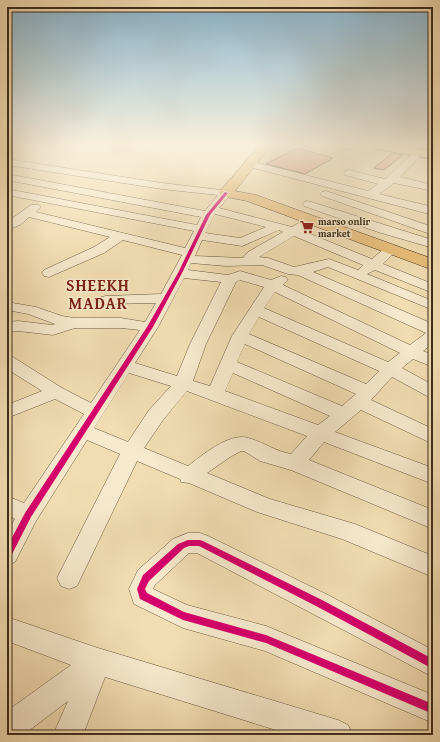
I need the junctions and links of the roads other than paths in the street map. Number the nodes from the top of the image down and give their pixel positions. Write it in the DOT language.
graph roads {
  1 [pos="21,180"];
  2 [pos="73,180"];
  3 [pos="120,180"];
  4 [pos="237,180"];
  5 [pos="298,180"];
  6 [pos="383,180"];
  7 [pos="390,181"];
  8 [pos="162,186"];
  9 [pos="61,187"];
  10 [pos="433,188"];
  11 [pos="326,189"];
  12 [pos="7,192"];
  13 [pos="226,193"];
  14 [pos="370,195"];
  15 [pos="433,196"];
  16 [pos="45,199"];
  17 [pos="384,199"];
  18 [pos="144,203"];
  19 [pos="308,204"];
  20 [pos="421,208"];
  21 [pos="282,209"];
  22 [pos="365,209"];
  23 [pos="433,212"];
  24 [pos="26,213"];
  25 [pos="350,218"];
  26 [pos="394,219"];
  27 [pos="311,221"];
  28 [pos="204,222"];
  29 [pos="7,226"];
  30 [pos="278,226"];
  31 [pos="333,229"];
  32 [pos="382,229"];
  33 [pos="433,231"];
  34 [pos="295,232"];
  35 [pos="122,236"];
  36 [pos="365,240"];
  37 [pos="242,242"];
  38 [pos="433,244"];
  39 [pos="392,249"];
  40 [pos="254,259"];
  41 [pos="185,262"];
  42 [pos="373,265"];
  43 [pos="433,265"];
  44 [pos="297,271"];
  45 [pos="49,273"];
  46 [pos="357,274"];
  47 [pos="235,277"];
  48 [pos="272,285"];
  49 [pos="433,289"];
  50 [pos="167,298"];
  51 [pos="106,300"];
  52 [pos="7,306"];
  53 [pos="433,306"];
  54 [pos="256,310"];
  55 [pos="74,323"];
  56 [pos="7,327"];
  57 [pos="150,327"];
  58 [pos="433,330"];
  59 [pos="433,335"];
  60 [pos="240,336"];
  61 [pos="411,352"];
  62 [pos="7,361"];
  63 [pos="433,362"];
  64 [pos="228,364"];
  65 [pos="125,366"];
  66 [pos="390,369"];
  67 [pos="183,384"];
  68 [pos="56,392"];
  69 [pos="433,392"];
  70 [pos="215,394"];
  71 [pos="363,397"];
  72 [pos="7,412"];
  73 [pos="94,412"];
  74 [pos="342,414"];
  75 [pos="83,432"];
  76 [pos="321,433"];
  77 [pos="433,437"];
  78 [pos="132,451"];
  79 [pos="295,464"];
  80 [pos="188,476"];
  81 [pos="433,476"];
  82 [pos="7,504"];
  83 [pos="28,515"];
  84 [pos="433,520"];
  85 [pos="7,555"];
  86 [pos="433,567"];
  87 [pos="69,578"];
  88 [pos="7,629"];
  89 [pos="98,661"];
  90 [pos="433,664"];
  91 [pos="433,709"];
  92 [pos="7,729"];
  93 [pos="68,735"];
  94 [pos="338,735"];
  1 -- 9 [label="street"];
  2 -- 9 [label="street"];
  3 -- 8 [label="street"];
  4 -- 13 [label="main road"];
  5 -- 11 [label="street"];
  6 -- 7 [label="street"];
  7 -- 10 [label="street"];
  7 -- 14 [label="street"];
  8 -- 13 [label="street"];
  8 -- 18 [label="street"];
  9 -- 16 [label="street"];
  9 -- 18 [label="street"];
  11 -- 14 [label="street"];
  11 -- 19 [label="street"];
  11 -- 22 [label="street"];
  12 -- 16 [label="street"];
  13 -- 21 [label="main road"];
  13 -- 28 [label="street"];
  14 -- 17 [label="street"];
  15 -- 20 [label="street"];
  16 -- 24 [label="street"];
  16 -- 28 [label="street"];
  17 -- 20 [label="street"];
  17 -- 22 [label="street"];
  18 -- 28 [label="street"];
  19 -- 21 [label="street"];
  19 -- 25 [label="street"];
  20 -- 23 [label="street"];
  21 -- 27 [label="main road"];
  22 -- 25 [label="street"];
  22 -- 26 [label="street"];
  24 -- 29 [label="street"];
  24 -- 35 [label="street"];
  25 -- 31 [label="street"];
  25 -- 32 [label="street"];
  26 -- 32 [label="street"];
  26 -- 33 [label="street"];
  27 -- 31 [label="main road"];
  27 -- 34 [label="street"];
  28 -- 30 [label="street"];
  28 -- 37 [label="street"];
  28 -- 41 [label="street"];
  30 -- 34 [label="street"];
  30 -- 37 [label="street"];
  31 -- 36 [label="main road"];
  32 -- 36 [label="street"];
  32 -- 38 [label="street"];
  34 -- 40 [label="street"];
  34 -- 42 [label="street"];
  35 -- 41 [label="street"];
  35 -- 45 [label="street"];
  36 -- 39 [label="main road"];
  37 -- 40 [label="street"];
  39 -- 42 [label="street"];
  39 -- 43 [label="main road"];
  40 -- 41 [label="street"];
  40 -- 44 [label="street"];
  40 -- 47 [label="street"];
  41 -- 47 [label="street"];
  41 -- 50 [label="street"];
  42 -- 46 [label="street"];
  42 -- 49 [label="street"];
  44 -- 46 [label="street"];
  44 -- 48 [label="street"];
  44 -- 58 [label="street"];
  46 -- 53 [label="street"];
  47 -- 48 [label="street"];
  47 -- 67 [label="street"];
  48 -- 54 [label="street"];
  48 -- 61 [label="street"];
  50 -- 51 [label="street"];
  50 -- 57 [label="street"];
  52 -- 55 [label="street"];
  54 -- 60 [label="street"];
  54 -- 66 [label="street"];
  55 -- 56 [label="street"];
  55 -- 57 [label="street"];
  57 -- 65 [label="street"];
  59 -- 61 [label="street"];
  60 -- 64 [label="street"];
  60 -- 71 [label="street"];
  61 -- 63 [label="street"];
  61 -- 66 [label="street"];
  62 -- 68 [label="street"];
  64 -- 70 [label="street"];
  64 -- 74 [label="street"];
  65 -- 67 [label="street"];
  65 -- 73 [label="street"];
  66 -- 69 [label="street"];
  66 -- 71 [label="street"];
  67 -- 70 [label="street"];
  67 -- 78 [label="street"];
  68 -- 72 [label="street"];
  68 -- 73 [label="street"];
  70 -- 76 [label="street"];
  71 -- 74 [label="street"];
  71 -- 77 [label="street"];
  73 -- 75 [label="street"];
  74 -- 76 [label="street"];
  75 -- 78 [label="street"];
  75 -- 83 [label="street"];
  76 -- 79 [label="street"];
  76 -- 81 [label="street"];
  78 -- 80 [label="street"];
  78 -- 87 [label="street"];
  79 -- 80 [label="street"];
  79 -- 84 [label="street"];
  80 -- 86 [label="street"];
  82 -- 83 [label="street"];
  83 -- 85 [label="street"];
  88 -- 89 [label="street"];
  89 -- 92 [label="street"];
  89 -- 93 [label="street"];
  89 -- 94 [label="street"];
  90 -- 91 [label="street"];
}
